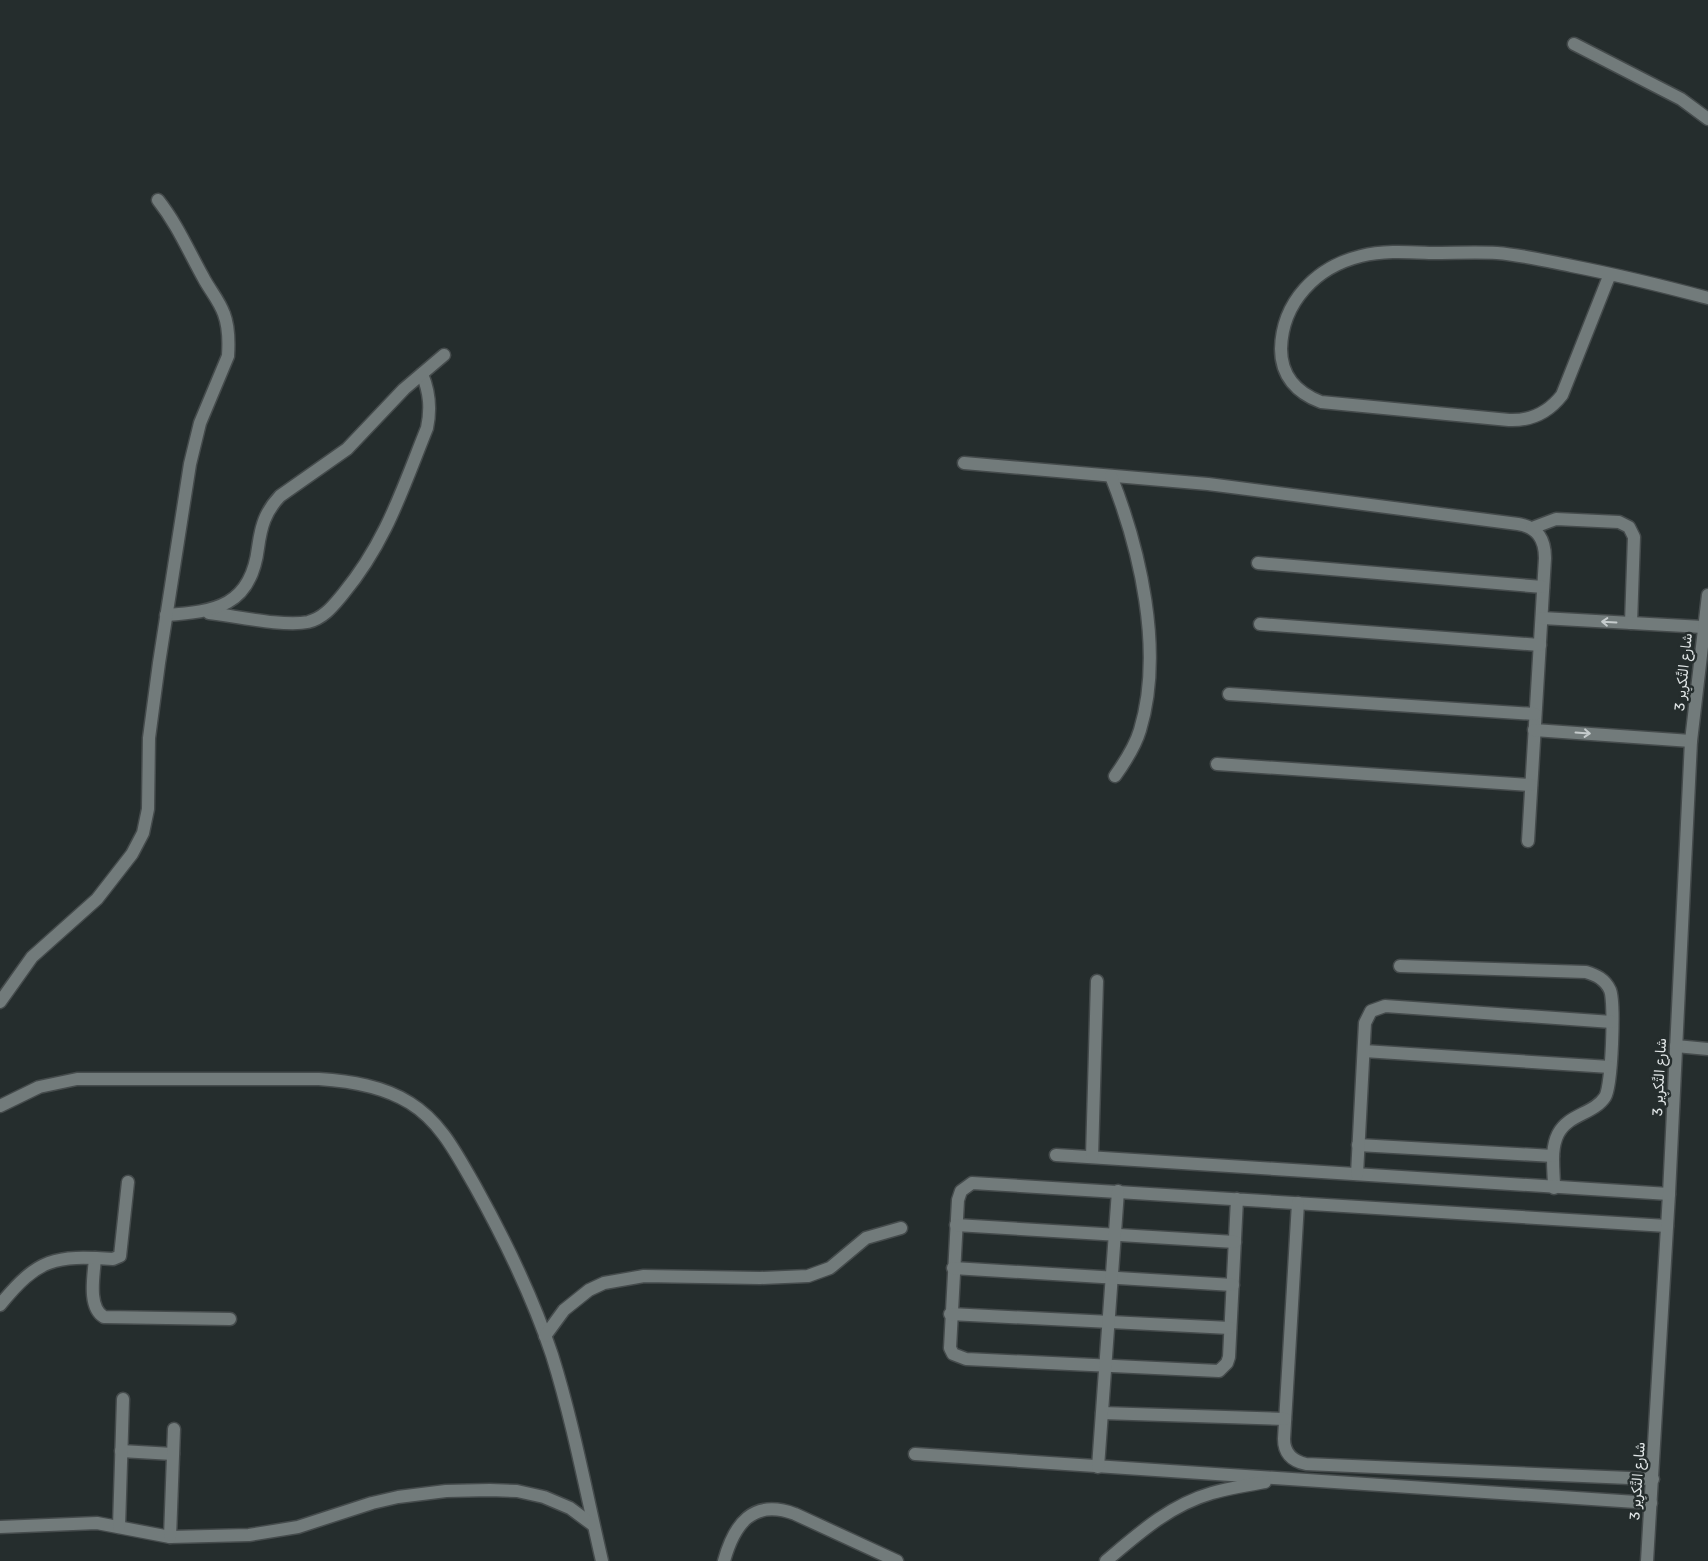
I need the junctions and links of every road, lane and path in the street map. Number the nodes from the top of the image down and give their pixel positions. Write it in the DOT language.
graph roads {
  1 [pos="1574,44"];
  2 [pos="1708,119"];
  3 [pos="158,200"];
  4 [pos="1610,274"];
  5 [pos="1708,298"];
  6 [pos="444,355"];
  7 [pos="422,374"];
  8 [pos="964,463"];
  9 [pos="1111,476"];
  10 [pos="1532,528"];
  11 [pos="1258,563"];
  12 [pos="1543,587"];
  13 [pos="1708,595"];
  14 [pos="205,612"];
  15 [pos="166,616"];
  16 [pos="1542,618"];
  17 [pos="1631,623"];
  18 [pos="1260,624"];
  19 [pos="1703,627"];
  20 [pos="1540,645"];
  21 [pos="1229,694"];
  22 [pos="1535,714"];
  23 [pos="1534,730"];
  24 [pos="1691,741"];
  25 [pos="1218,764"];
  26 [pos="1115,776"];
  27 [pos="1531,785"];
  28 [pos="1528,842"];
  29 [pos="1400,966"];
  30 [pos="1097,981"];
  31 [pos="0,1002"];
  32 [pos="1612,1022"];
  33 [pos="1676,1046"];
  34 [pos="1708,1049"];
  35 [pos="1364,1051"];
  36 [pos="1610,1067"];
  37 [pos="0,1106"];
  38 [pos="1358,1145"];
  39 [pos="1056,1155"];
  40 [pos="1553,1156"];
  41 [pos="1092,1157"];
  42 [pos="1357,1174"];
  43 [pos="128,1182"];
  44 [pos="1554,1188"];
  45 [pos="1118,1191"];
  46 [pos="1669,1194"];
  47 [pos="1237,1199"];
  48 [pos="1298,1203"];
  49 [pos="956,1225"];
  50 [pos="1667,1226"];
  51 [pos="901,1228"];
  52 [pos="1114,1234"];
  53 [pos="1235,1242"];
  54 [pos="94,1258"];
  55 [pos="953,1268"];
  56 [pos="1111,1277"];
  57 [pos="1232,1285"];
  58 [pos="0,1305"];
  59 [pos="950,1314"];
  60 [pos="230,1319"];
  61 [pos="1108,1322"];
  62 [pos="1230,1328"];
  63 [pos="545,1336"];
  64 [pos="1105,1366"];
  65 [pos="123,1398"];
  66 [pos="1102,1413"];
  67 [pos="1285,1419"];
  68 [pos="174,1429"];
  69 [pos="121,1452"];
  70 [pos="173,1454"];
  71 [pos="915,1454"];
  72 [pos="1098,1467"];
  73 [pos="1280,1478"];
  74 [pos="1653,1479"];
  75 [pos="1651,1503"];
  76 [pos="593,1525"];
  77 [pos="0,1527"];
  78 [pos="119,1527"];
  79 [pos="170,1537"];
  80 [pos="602,1561"];
  81 [pos="724,1561"];
  82 [pos="898,1561"];
  83 [pos="1106,1561"];
  84 [pos="1647,1561"];
  1 -- 2 [label="street"];
  3 -- 15 [label="street"];
  4 -- 4 [label="street"];
  4 -- 5 [label="street"];
  6 -- 7 [label="street"];
  7 -- 14 [label="street"];
  7 -- 14 [label="street"];
  8 -- 9 [label="street"];
  9 -- 10 [label="street"];
  9 -- 26 [label="street"];
  10 -- 12 [label="street"];
  10 -- 17 [label="street"];
  11 -- 12 [label="street"];
  12 -- 16 [label="street"];
  13 -- 19 [label="street, شارع التَّكرِير 3"];
  14 -- 15 [label="street"];
  15 -- 31 [label="street"];
  17 -- 16 [label="street, one-way"];
  16 -- 20 [label="street"];
  17 -- 19 [label="street"];
  18 -- 20 [label="street"];
  19 -- 24 [label="street, شارع التَّكرِير 3"];
  20 -- 22 [label="street"];
  21 -- 22 [label="street"];
  22 -- 23 [label="street"];
  23 -- 24 [label="street, one-way"];
  23 -- 27 [label="street"];
  24 -- 33 [label="street, شارع التَّكرِير 3"];
  25 -- 27 [label="street"];
  27 -- 28 [label="street"];
  29 -- 32 [label="street"];
  30 -- 41 [label="street"];
  32 -- 35 [label="street"];
  32 -- 36 [label="street"];
  33 -- 34 [label="street"];
  33 -- 46 [label="street, شارع التَّكرِير 3"];
  35 -- 36 [label="street"];
  35 -- 38 [label="street"];
  36 -- 40 [label="street"];
  37 -- 63 [label="street"];
  38 -- 40 [label="street"];
  38 -- 42 [label="street"];
  39 -- 41 [label="street"];
  40 -- 44 [label="street"];
  41 -- 42 [label="street"];
  42 -- 44 [label="street"];
  43 -- 54 [label="street"];
  44 -- 46 [label="street"];
  45 -- 47 [label="street"];
  45 -- 49 [label="street"];
  45 -- 52 [label="street"];
  46 -- 50 [label="street, شارع التَّكرِير 3"];
  47 -- 48 [label="street"];
  47 -- 53 [label="street"];
  48 -- 50 [label="street"];
  48 -- 67 [label="street"];
  49 -- 52 [label="street"];
  49 -- 55 [label="street"];
  50 -- 74 [label="street, شارع التَّكرِير 3"];
  51 -- 63 [label="street"];
  52 -- 53 [label="street"];
  52 -- 56 [label="street"];
  53 -- 57 [label="street"];
  54 -- 58 [label="street"];
  54 -- 60 [label="street"];
  55 -- 56 [label="street"];
  55 -- 59 [label="street"];
  56 -- 57 [label="street"];
  56 -- 61 [label="street"];
  57 -- 62 [label="street"];
  59 -- 61 [label="street"];
  59 -- 64 [label="street"];
  61 -- 62 [label="street"];
  61 -- 64 [label="street"];
  62 -- 64 [label="street"];
  63 -- 76 [label="street"];
  64 -- 66 [label="street"];
  65 -- 69 [label="street"];
  66 -- 67 [label="street"];
  66 -- 72 [label="street"];
  67 -- 74 [label="street"];
  68 -- 70 [label="street"];
  69 -- 70 [label="street"];
  69 -- 78 [label="street"];
  70 -- 79 [label="street"];
  71 -- 72 [label="street"];
  72 -- 73 [label="street"];
  73 -- 75 [label="street"];
  73 -- 83 [label="street"];
  74 -- 75 [label="street, شارع التَّكرِير 3"];
  75 -- 84 [label="street, شارع التَّكرِير 3"];
  76 -- 79 [label="street"];
  76 -- 80 [label="street"];
  77 -- 78 [label="street"];
  78 -- 79 [label="street"];
  81 -- 82 [label="street"];
}
